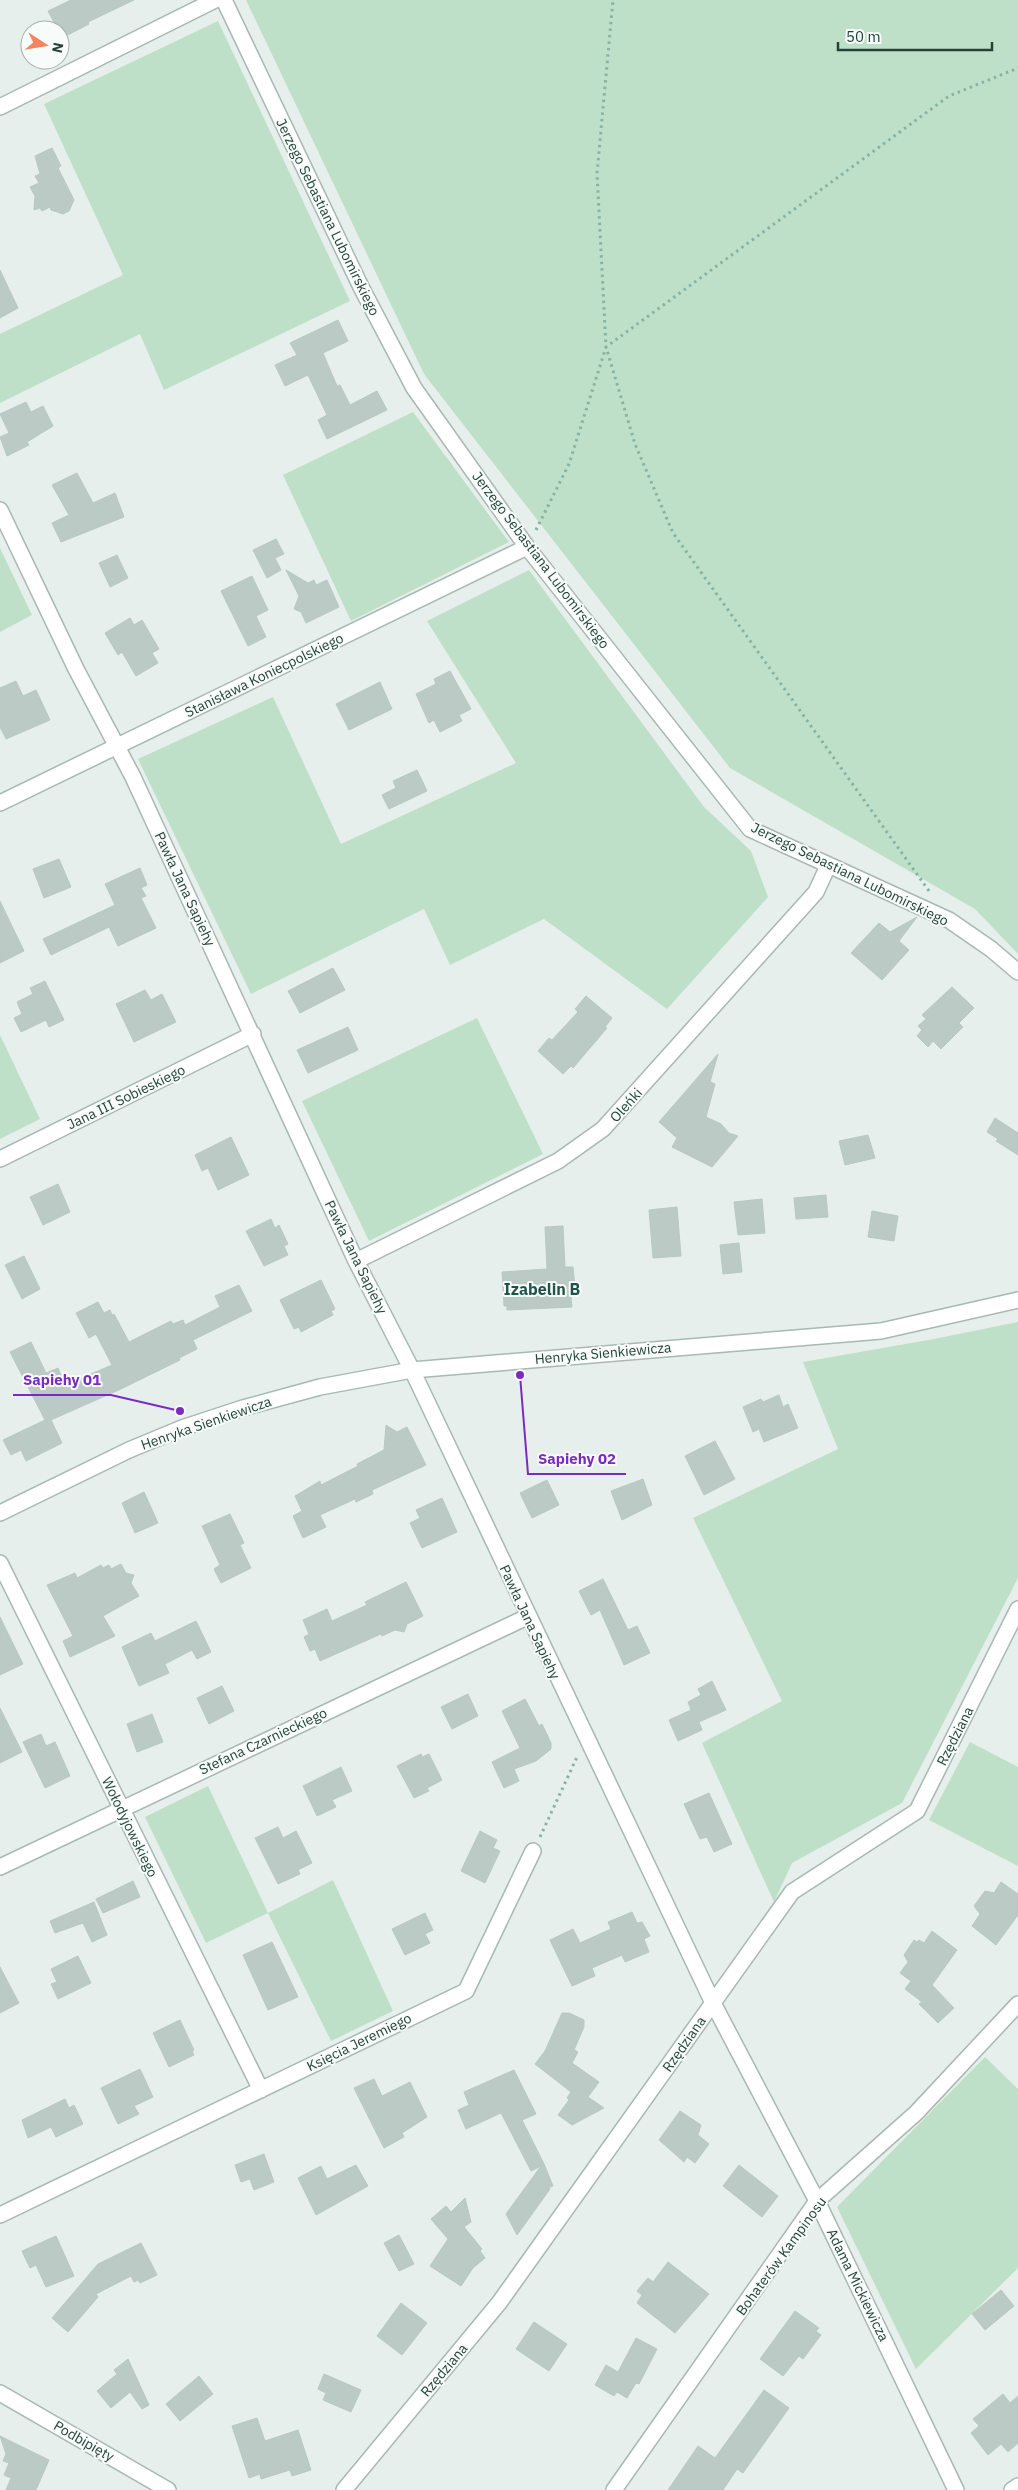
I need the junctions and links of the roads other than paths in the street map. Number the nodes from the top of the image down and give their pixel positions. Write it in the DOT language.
graph roads {
  1 [pos="215,0"];
  2 [pos="224,0"];
  3 [pos="0,107"];
  4 [pos="0,510"];
  5 [pos="527,547"];
  6 [pos="115,747"];
  7 [pos="0,803"];
  8 [pos="828,866"];
  9 [pos="1018,972"];
  10 [pos="253,1034"];
  11 [pos="0,1159"];
  12 [pos="356,1261"];
  13 [pos="1018,1300"];
  14 [pos="412,1370"];
  15 [pos="0,1513"];
  16 [pos="0,1564"];
  17 [pos="1018,1609"];
  18 [pos="527,1617"];
  19 [pos="120,1808"];
  20 [pos="533,1851"];
  21 [pos="0,1867"];
  22 [pos="712,2003"];
  23 [pos="1018,2004"];
  24 [pos="261,2090"];
  25 [pos="817,2201"];
  26 [pos="0,2215"];
  27 [pos="0,2393"];
  28 [pos="1018,2486"];
  29 [pos="168,2490"];
  30 [pos="344,2490"];
  31 [pos="614,2490"];
  32 [pos="956,2490"];
  33 [pos="1012,2490"];
  1 -- 3 [label="street"];
  2 -- 5 [label="street, Jerzego Sebastiana Lubomirskiego"];
  4 -- 6 [label="street, Pawła Jana Sapiehy"];
  5 -- 6 [label="street, Stanisława Koniecpolskiego"];
  5 -- 8 [label="street, Jerzego Sebastiana Lubomirskiego"];
  6 -- 7 [label="street, Stanisława Koniecpolskiego"];
  6 -- 10 [label="street, Pawła Jana Sapiehy"];
  8 -- 9 [label="street, Jerzego Sebastiana Lubomirskiego"];
  8 -- 12 [label="street, Oleńki"];
  10 -- 11 [label="street, Jana III Sobieskiego"];
  10 -- 12 [label="street, Pawła Jana Sapiehy"];
  12 -- 14 [label="street, Pawła Jana Sapiehy"];
  13 -- 14 [label="street, Henryka Sienkiewicza"];
  14 -- 15 [label="street, Henryka Sienkiewicza"];
  14 -- 18 [label="street, Pawła Jana Sapiehy"];
  16 -- 19 [label="street, Wołodyjowskiego"];
  17 -- 22 [label="street, Rzędziana"];
  18 -- 19 [label="street, Stefana Czarnieckiego"];
  18 -- 22 [label="street, Pawła Jana Sapiehy"];
  19 -- 21 [label="street, Stefana Czarnieckiego"];
  19 -- 24 [label="street, Wołodyjowskiego"];
  20 -- 24 [label="street, Księcia Jeremiego"];
  22 -- 25 [label="street, Adama Mickiewicza"];
  22 -- 30 [label="street, Rzędziana"];
  23 -- 25 [label="street, Bohaterów Kampinosu"];
  24 -- 26 [label="street, Księcia Jeremiego"];
  25 -- 31 [label="street, Bohaterów Kampinosu"];
  25 -- 32 [label="street, Adama Mickiewicza"];
  27 -- 29 [label="street, Podbipięty"];
  28 -- 33 [label="street"];
}
